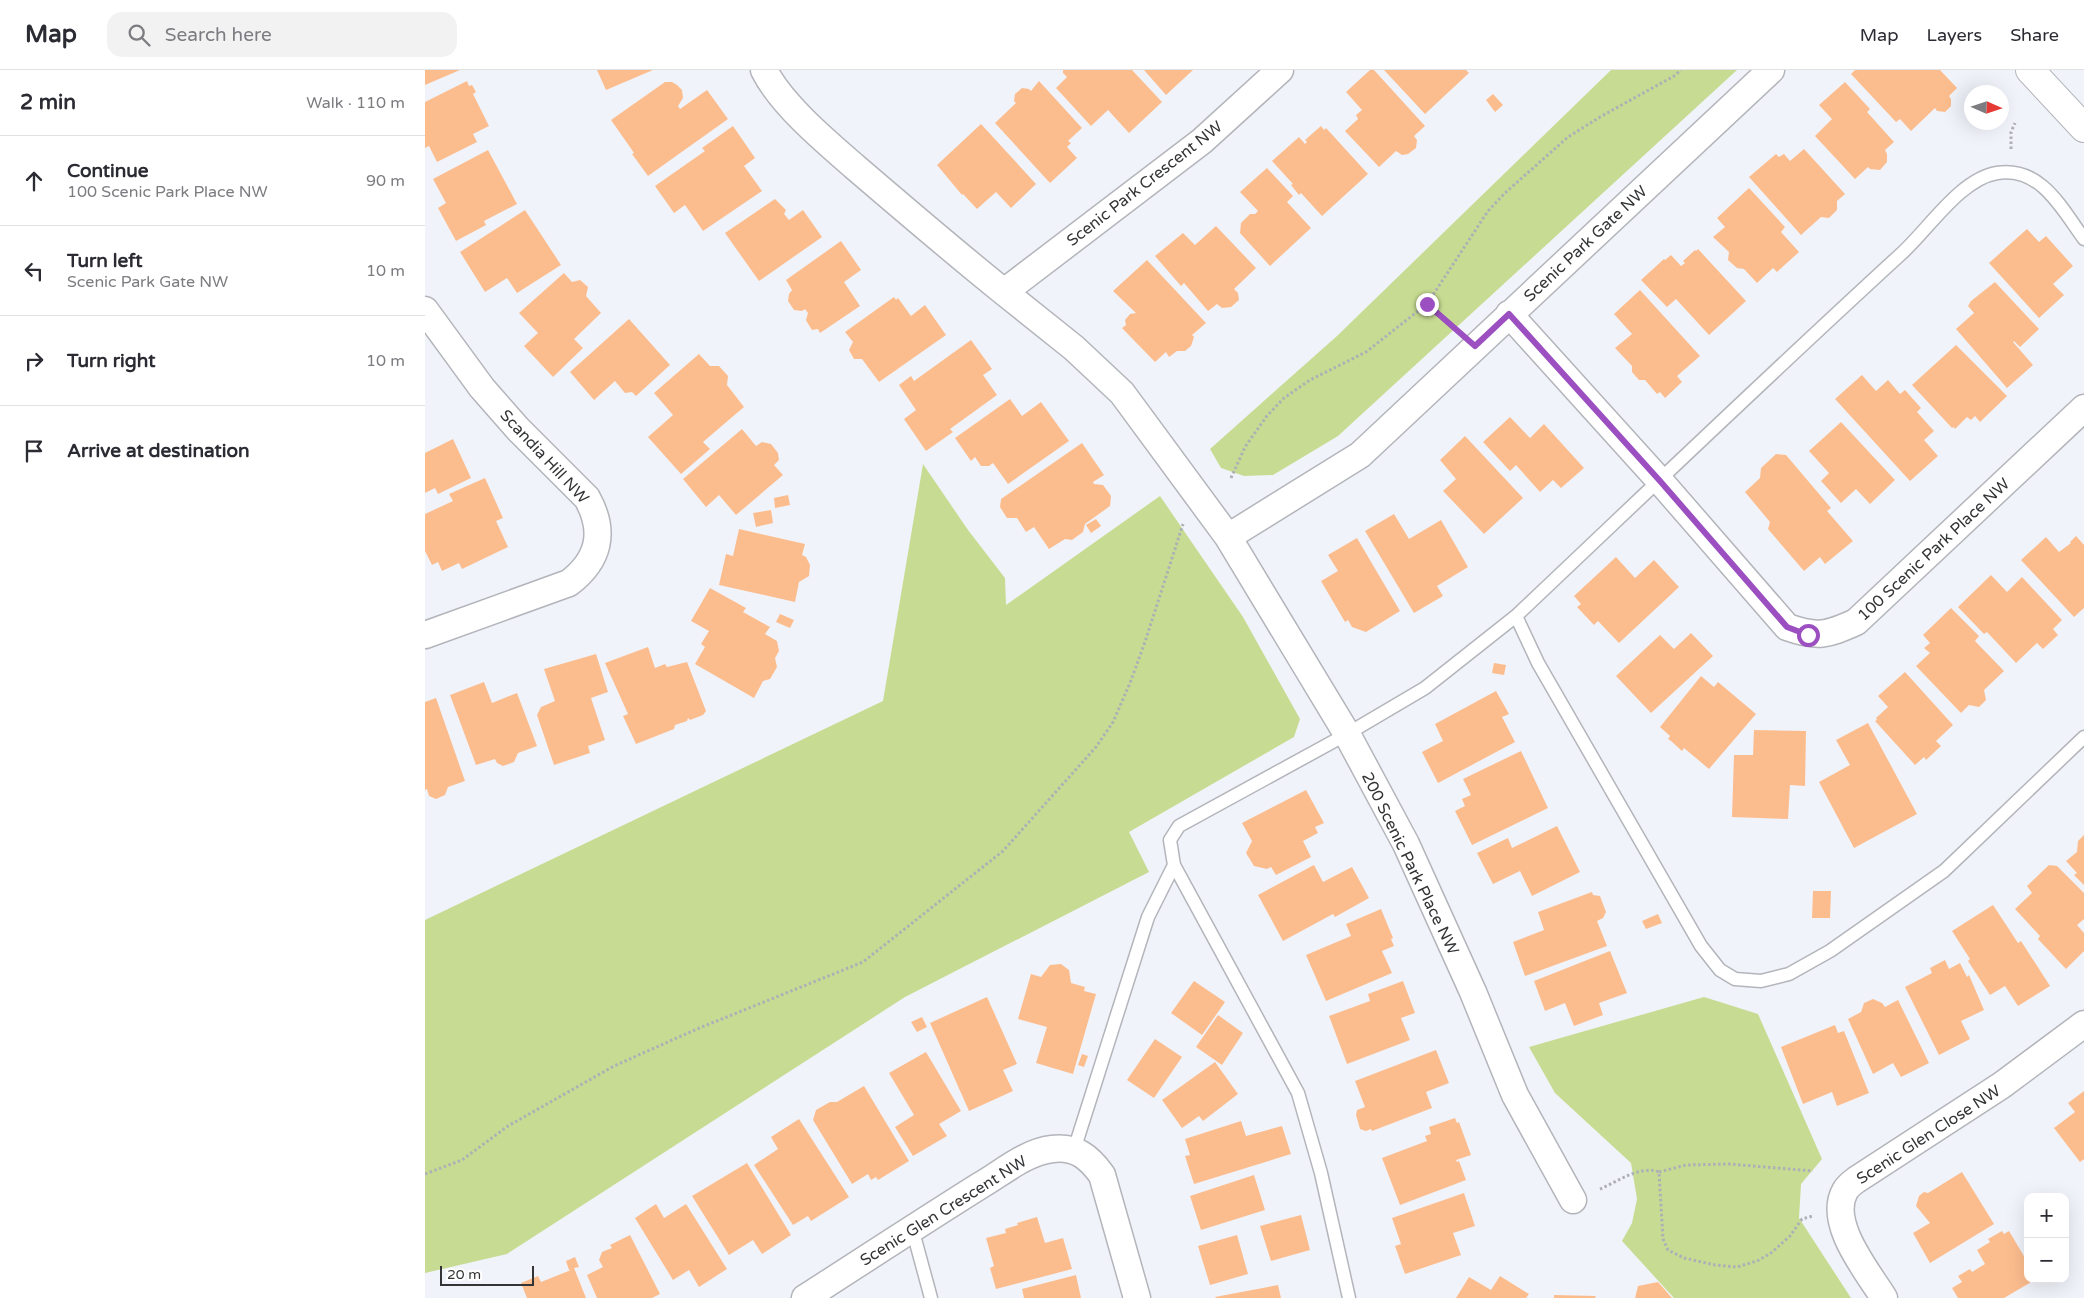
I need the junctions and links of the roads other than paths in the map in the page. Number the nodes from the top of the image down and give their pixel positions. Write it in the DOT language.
graph roads {
  1 [pos="764,70"];
  2 [pos="1280,70"];
  3 [pos="1771,70"];
  4 [pos="2030,70"];
  5 [pos="2084,128"];
  6 [pos="2084,239"];
  7 [pos="1003,292"];
  8 [pos="425,310"];
  9 [pos="1509,314"];
  10 [pos="2084,408"];
  11 [pos="1660,481"];
  12 [pos="1228,536"];
  13 [pos="1516,616"];
  14 [pos="425,635"];
  15 [pos="1347,734"];
  16 [pos="2084,737"];
  17 [pos="1174,865"];
  18 [pos="2084,1024"];
  19 [pos="1073,1150"];
  20 [pos="1573,1200"];
  21 [pos="912,1228"];
  22 [pos="805,1298"];
  23 [pos="931,1298"];
  24 [pos="1137,1298"];
  25 [pos="1349,1298"];
  26 [pos="1884,1298"];
  1 -- 7 [label="street"];
  2 -- 7 [label="street, Scenic Park Crescent NW"];
  3 -- 9 [label="street, Scenic Park Gate NW"];
  4 -- 5 [label="street"];
  6 -- 11 [label="lane"];
  7 -- 12 [label="street"];
  8 -- 14 [label="street, Scandia Hill NW"];
  9 -- 11 [label="street, 100 Scenic Park Place NW"];
  9 -- 12 [label="street, Scenic Park Gate NW"];
  10 -- 11 [label="street, 100 Scenic Park Place NW"];
  11 -- 13 [label="lane"];
  12 -- 15 [label="street, 200 Scenic Park Place NW"];
  13 -- 15 [label="lane"];
  13 -- 16 [label="lane"];
  15 -- 17 [label="lane"];
  15 -- 20 [label="street, 200 Scenic Park Place NW"];
  17 -- 19 [label="lane"];
  17 -- 25 [label="lane"];
  18 -- 26 [label="street, Scenic Glen Close NW"];
  19 -- 21 [label="street, Scenic Glen Crescent NW"];
  19 -- 24 [label="street"];
  21 -- 22 [label="street, Scenic Glen Crescent NW"];
  21 -- 23 [label="lane"];
}
